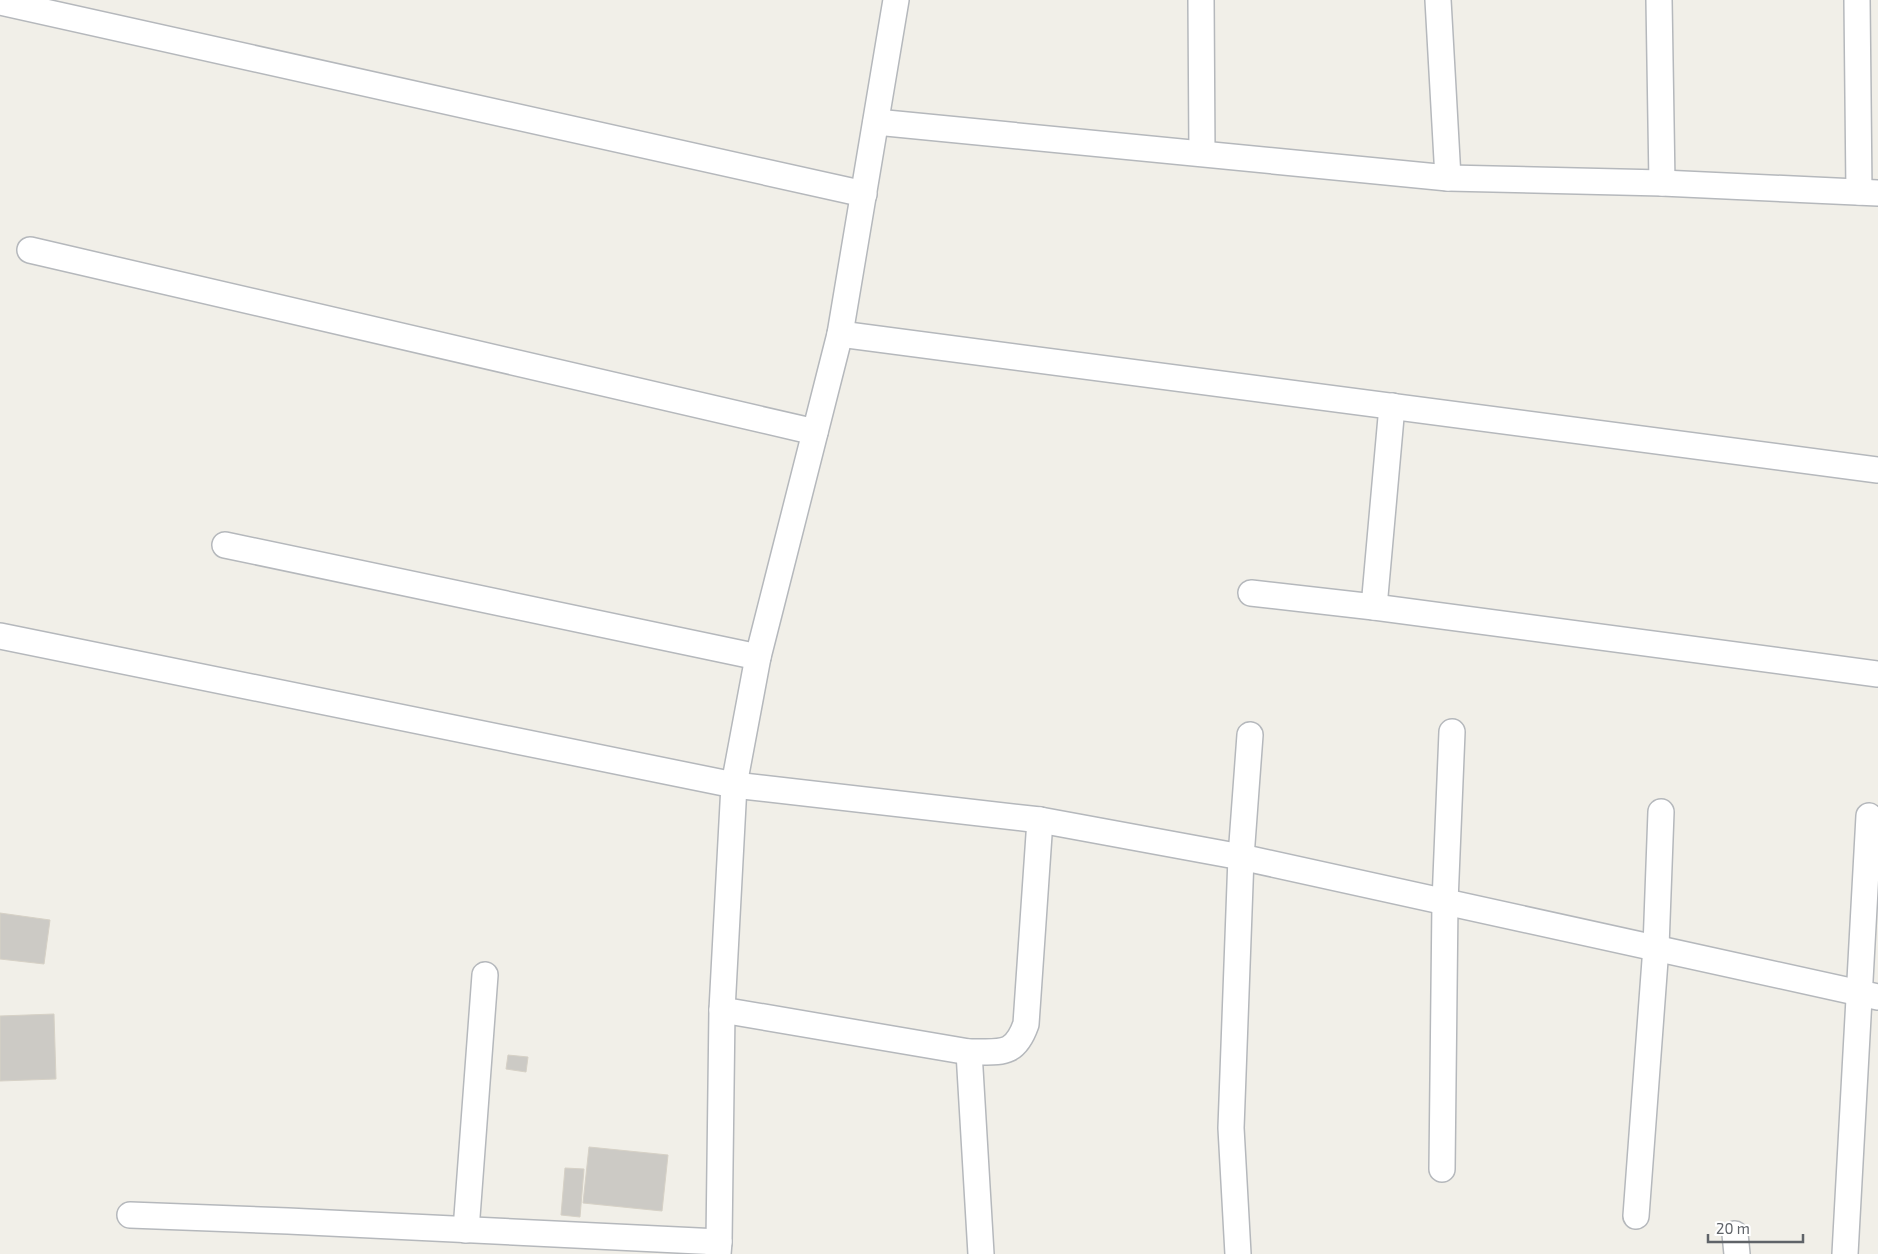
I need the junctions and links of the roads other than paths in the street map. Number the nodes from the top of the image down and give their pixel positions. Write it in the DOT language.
graph roads {
  1 [pos="896,0"];
  2 [pos="1201,0"];
  3 [pos="1438,0"];
  4 [pos="1659,0"];
  5 [pos="1857,0"];
  6 [pos="0,2"];
  7 [pos="876,122"];
  8 [pos="1202,154"];
  9 [pos="1448,178"];
  10 [pos="1662,183"];
  11 [pos="1869,193"];
  12 [pos="864,194"];
  13 [pos="30,250"];
  14 [pos="840,334"];
  15 [pos="1392,406"];
  16 [pos="815,432"];
  17 [pos="1878,470"];
  18 [pos="225,545"];
  19 [pos="1251,593"];
  20 [pos="1374,606"];
  21 [pos="0,636"];
  22 [pos="758,657"];
  23 [pos="1878,674"];
  24 [pos="1452,732"];
  25 [pos="1250,735"];
  26 [pos="734,785"];
  27 [pos="1661,812"];
  28 [pos="1869,816"];
  29 [pos="1040,820"];
  30 [pos="1241,857"];
  31 [pos="1446,902"];
  32 [pos="1656,947"];
  33 [pos="486,975"];
  34 [pos="1869,995"];
  35 [pos="722,1010"];
  36 [pos="969,1052"];
  37 [pos="1442,1170"];
  38 [pos="130,1215"];
  39 [pos="1636,1216"];
  40 [pos="466,1230"];
  41 [pos="718,1248"];
  42 [pos="981,1254"];
  43 [pos="1238,1254"];
  44 [pos="1845,1254"];
  1 -- 7 [label="street"];
  2 -- 8 [label="street"];
  3 -- 9 [label="street"];
  4 -- 10 [label="street"];
  5 -- 11 [label="street"];
  6 -- 12 [label="street"];
  7 -- 8 [label="street"];
  7 -- 12 [label="street"];
  8 -- 9 [label="street"];
  9 -- 10 [label="street"];
  10 -- 11 [label="street"];
  12 -- 14 [label="street"];
  13 -- 16 [label="street"];
  14 -- 15 [label="street"];
  14 -- 16 [label="street"];
  15 -- 17 [label="street"];
  15 -- 20 [label="street"];
  16 -- 22 [label="street"];
  18 -- 22 [label="street"];
  19 -- 20 [label="street"];
  20 -- 23 [label="street"];
  21 -- 26 [label="street"];
  22 -- 26 [label="street"];
  24 -- 31 [label="street"];
  25 -- 30 [label="street"];
  26 -- 29 [label="street"];
  26 -- 35 [label="street"];
  27 -- 32 [label="street"];
  28 -- 34 [label="street"];
  29 -- 30 [label="street"];
  29 -- 36 [label="street"];
  30 -- 31 [label="street"];
  30 -- 43 [label="street"];
  31 -- 32 [label="street"];
  31 -- 37 [label="street"];
  32 -- 34 [label="street"];
  32 -- 39 [label="street"];
  33 -- 40 [label="street"];
  34 -- 44 [label="street"];
  35 -- 36 [label="street"];
  35 -- 41 [label="street"];
  36 -- 42 [label="street"];
  38 -- 40 [label="street"];
  40 -- 41 [label="street"];
}
